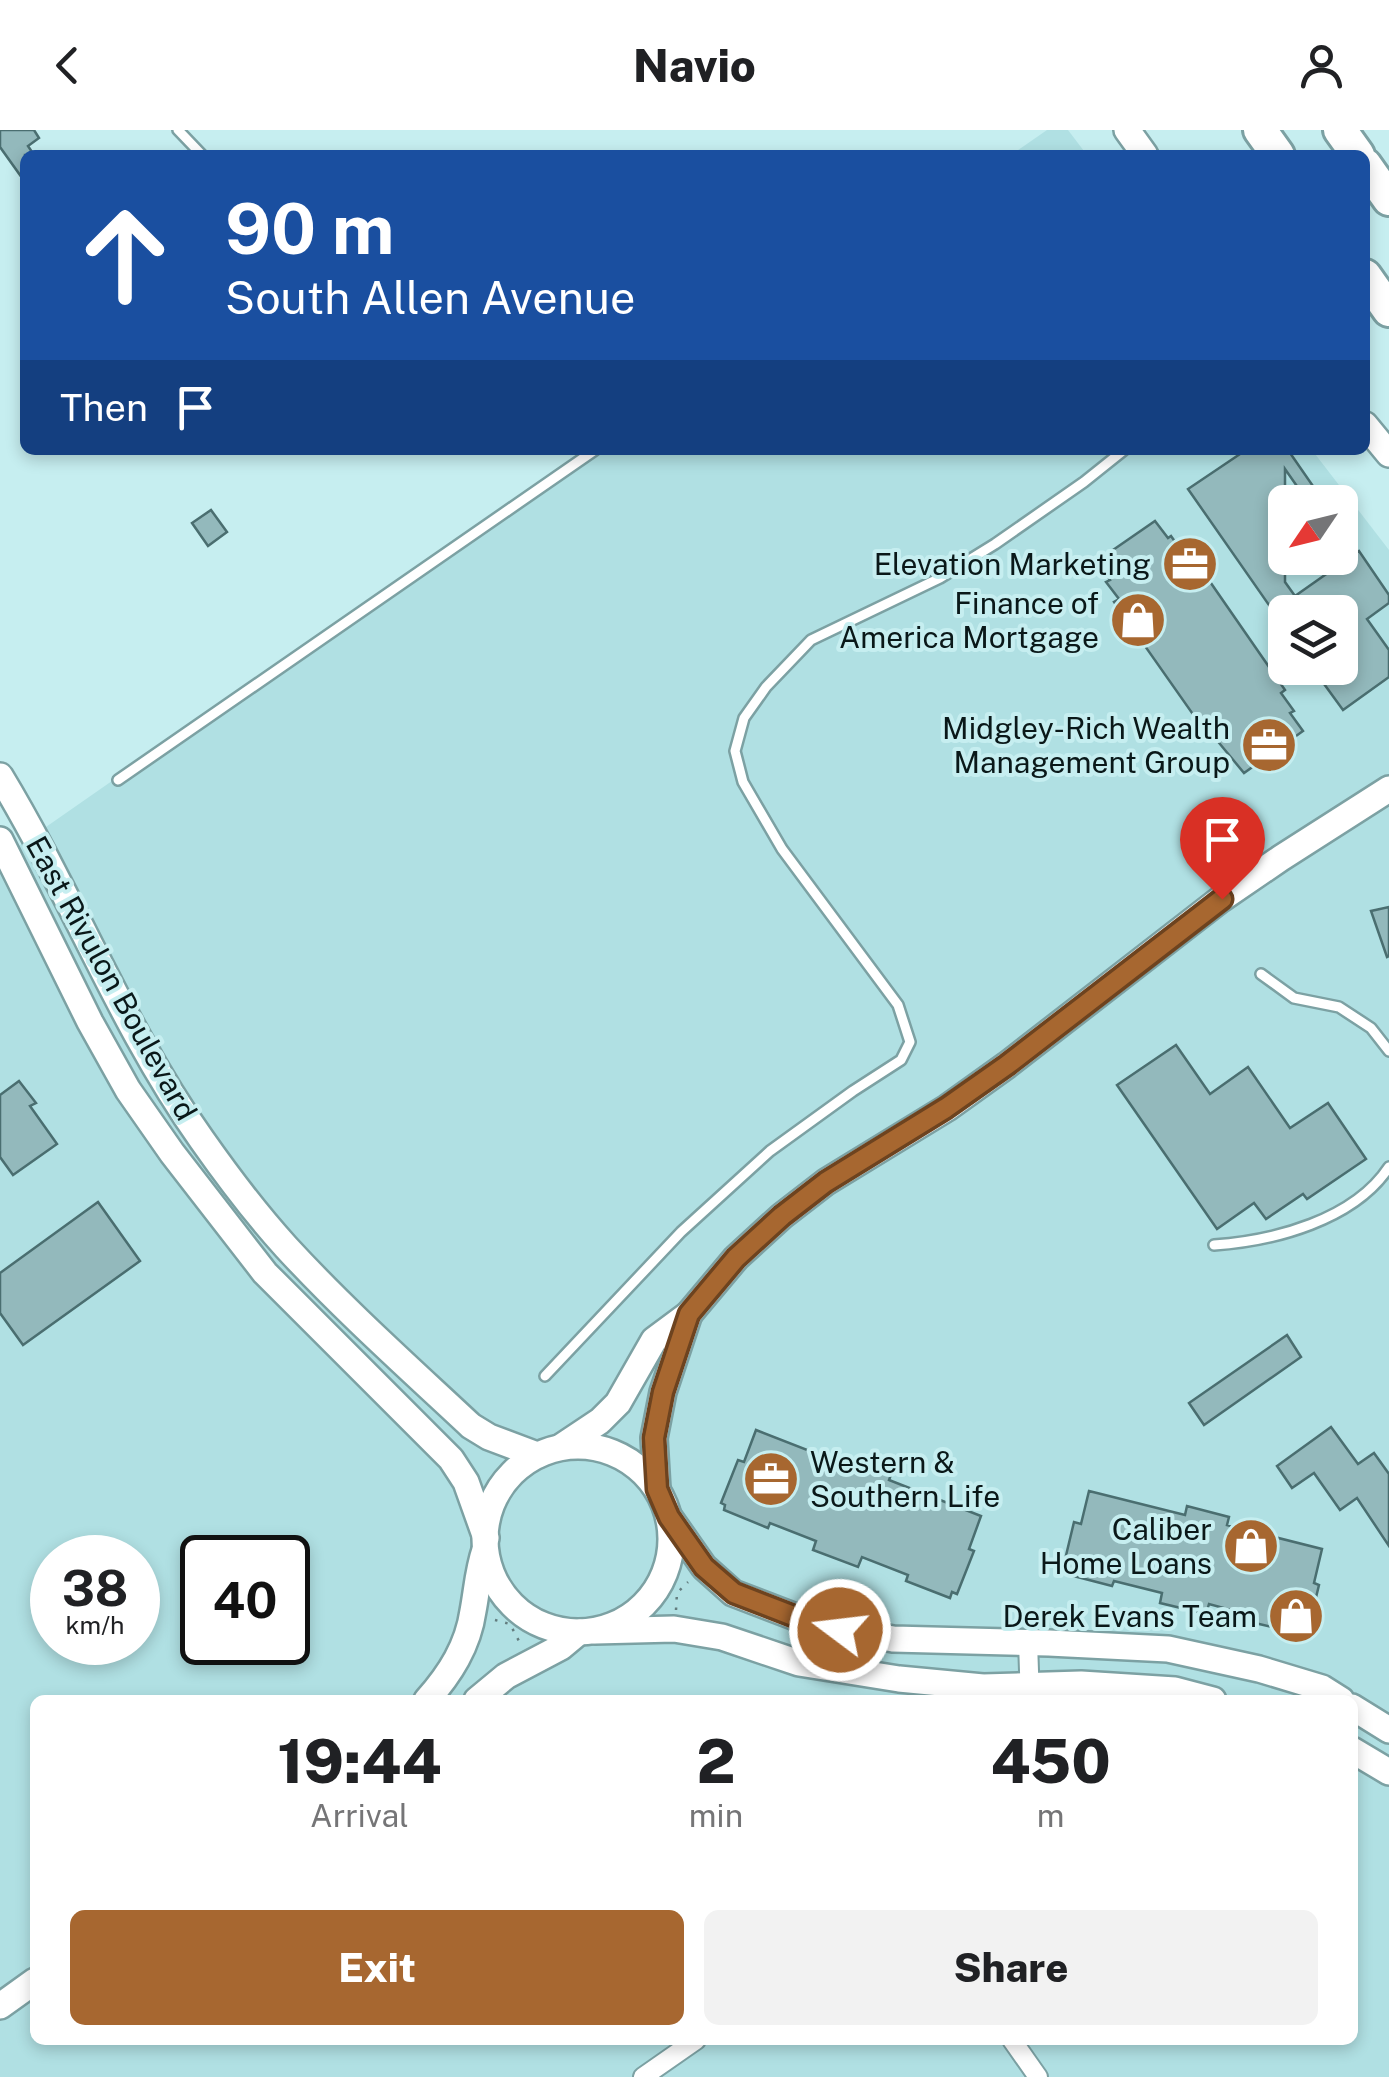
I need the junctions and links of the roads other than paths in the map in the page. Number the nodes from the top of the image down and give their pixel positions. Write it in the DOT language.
graph roads {
  1 [pos="178,130"];
  2 [pos="197,150"];
  3 [pos="1370,172"];
  4 [pos="1389,198"];
  5 [pos="1370,283"];
  6 [pos="1389,310"];
  7 [pos="1370,430"];
  8 [pos="1389,454"];
  9 [pos="588,455"];
  10 [pos="1118,455"];
  11 [pos="0,776"];
  12 [pos="118,780"];
  13 [pos="1389,789"];
  14 [pos="37,843"];
  15 [pos="5,848"];
  16 [pos="1261,974"];
  17 [pos="1389,1052"];
  18 [pos="1389,1167"];
  19 [pos="269,1226"];
  20 [pos="1214,1246"];
  21 [pos="244,1247"];
  22 [pos="689,1314"];
  23 [pos="545,1376"];
  24 [pos="549,1451"];
  25 [pos="657,1489"];
  26 [pos="669,1517"];
  27 [pos="486,1543"];
  28 [pos="587,1631"];
  29 [pos="1028,1642"];
  30 [pos="1030,1693"];
  31 [pos="431,1695"];
  32 [pos="482,1695"];
  33 [pos="1194,1695"];
  34 [pos="1333,1695"];
  35 [pos="1358,1711"];
  36 [pos="1389,1730"];
  37 [pos="1358,1754"];
  38 [pos="1389,1772"];
  39 [pos="30,1985"];
  40 [pos="0,2006"];
  41 [pos="689,2045"];
  42 [pos="1016,2045"];
  43 [pos="643,2077"];
  44 [pos="1038,2077"];
  1 -- 2 [label="lane"];
  3 -- 4 [label="highway"];
  5 -- 6 [label="highway"];
  7 -- 8 [label="street"];
  9 -- 12 [label="lane"];
  10 -- 23 [label="lane"];
  11 -- 14 [label="street, East Rivulon Boulevard"];
  13 -- 22 [label="street"];
  14 -- 15 [label="lane"];
  14 -- 19 [label="street, East Rivulon Boulevard"];
  15 -- 21 [label="street, East Rivulon Boulevard"];
  16 -- 17 [label="lane"];
  18 -- 20 [label="lane"];
  19 -- 21 [label="lane"];
  19 -- 24 [label="street, East Rivulon Boulevard"];
  21 -- 27 [label="street, East Rivulon Boulevard"];
  22 -- 24 [label="street"];
  22 -- 25 [label="street"];
  24 -- 25 [label="street"];
  24 -- 27 [label="street"];
  25 -- 26 [label="street"];
  26 -- 28 [label="street"];
  26 -- 29 [label="street"];
  27 -- 28 [label="street"];
  27 -- 31 [label="street"];
  28 -- 30 [label="street"];
  28 -- 32 [label="street"];
  29 -- 30 [label="street"];
  29 -- 34 [label="street"];
  30 -- 33 [label="street"];
  35 -- 36 [label="street"];
  37 -- 38 [label="street"];
  39 -- 40 [label="street"];
  41 -- 43 [label="street"];
  42 -- 44 [label="street"];
}
